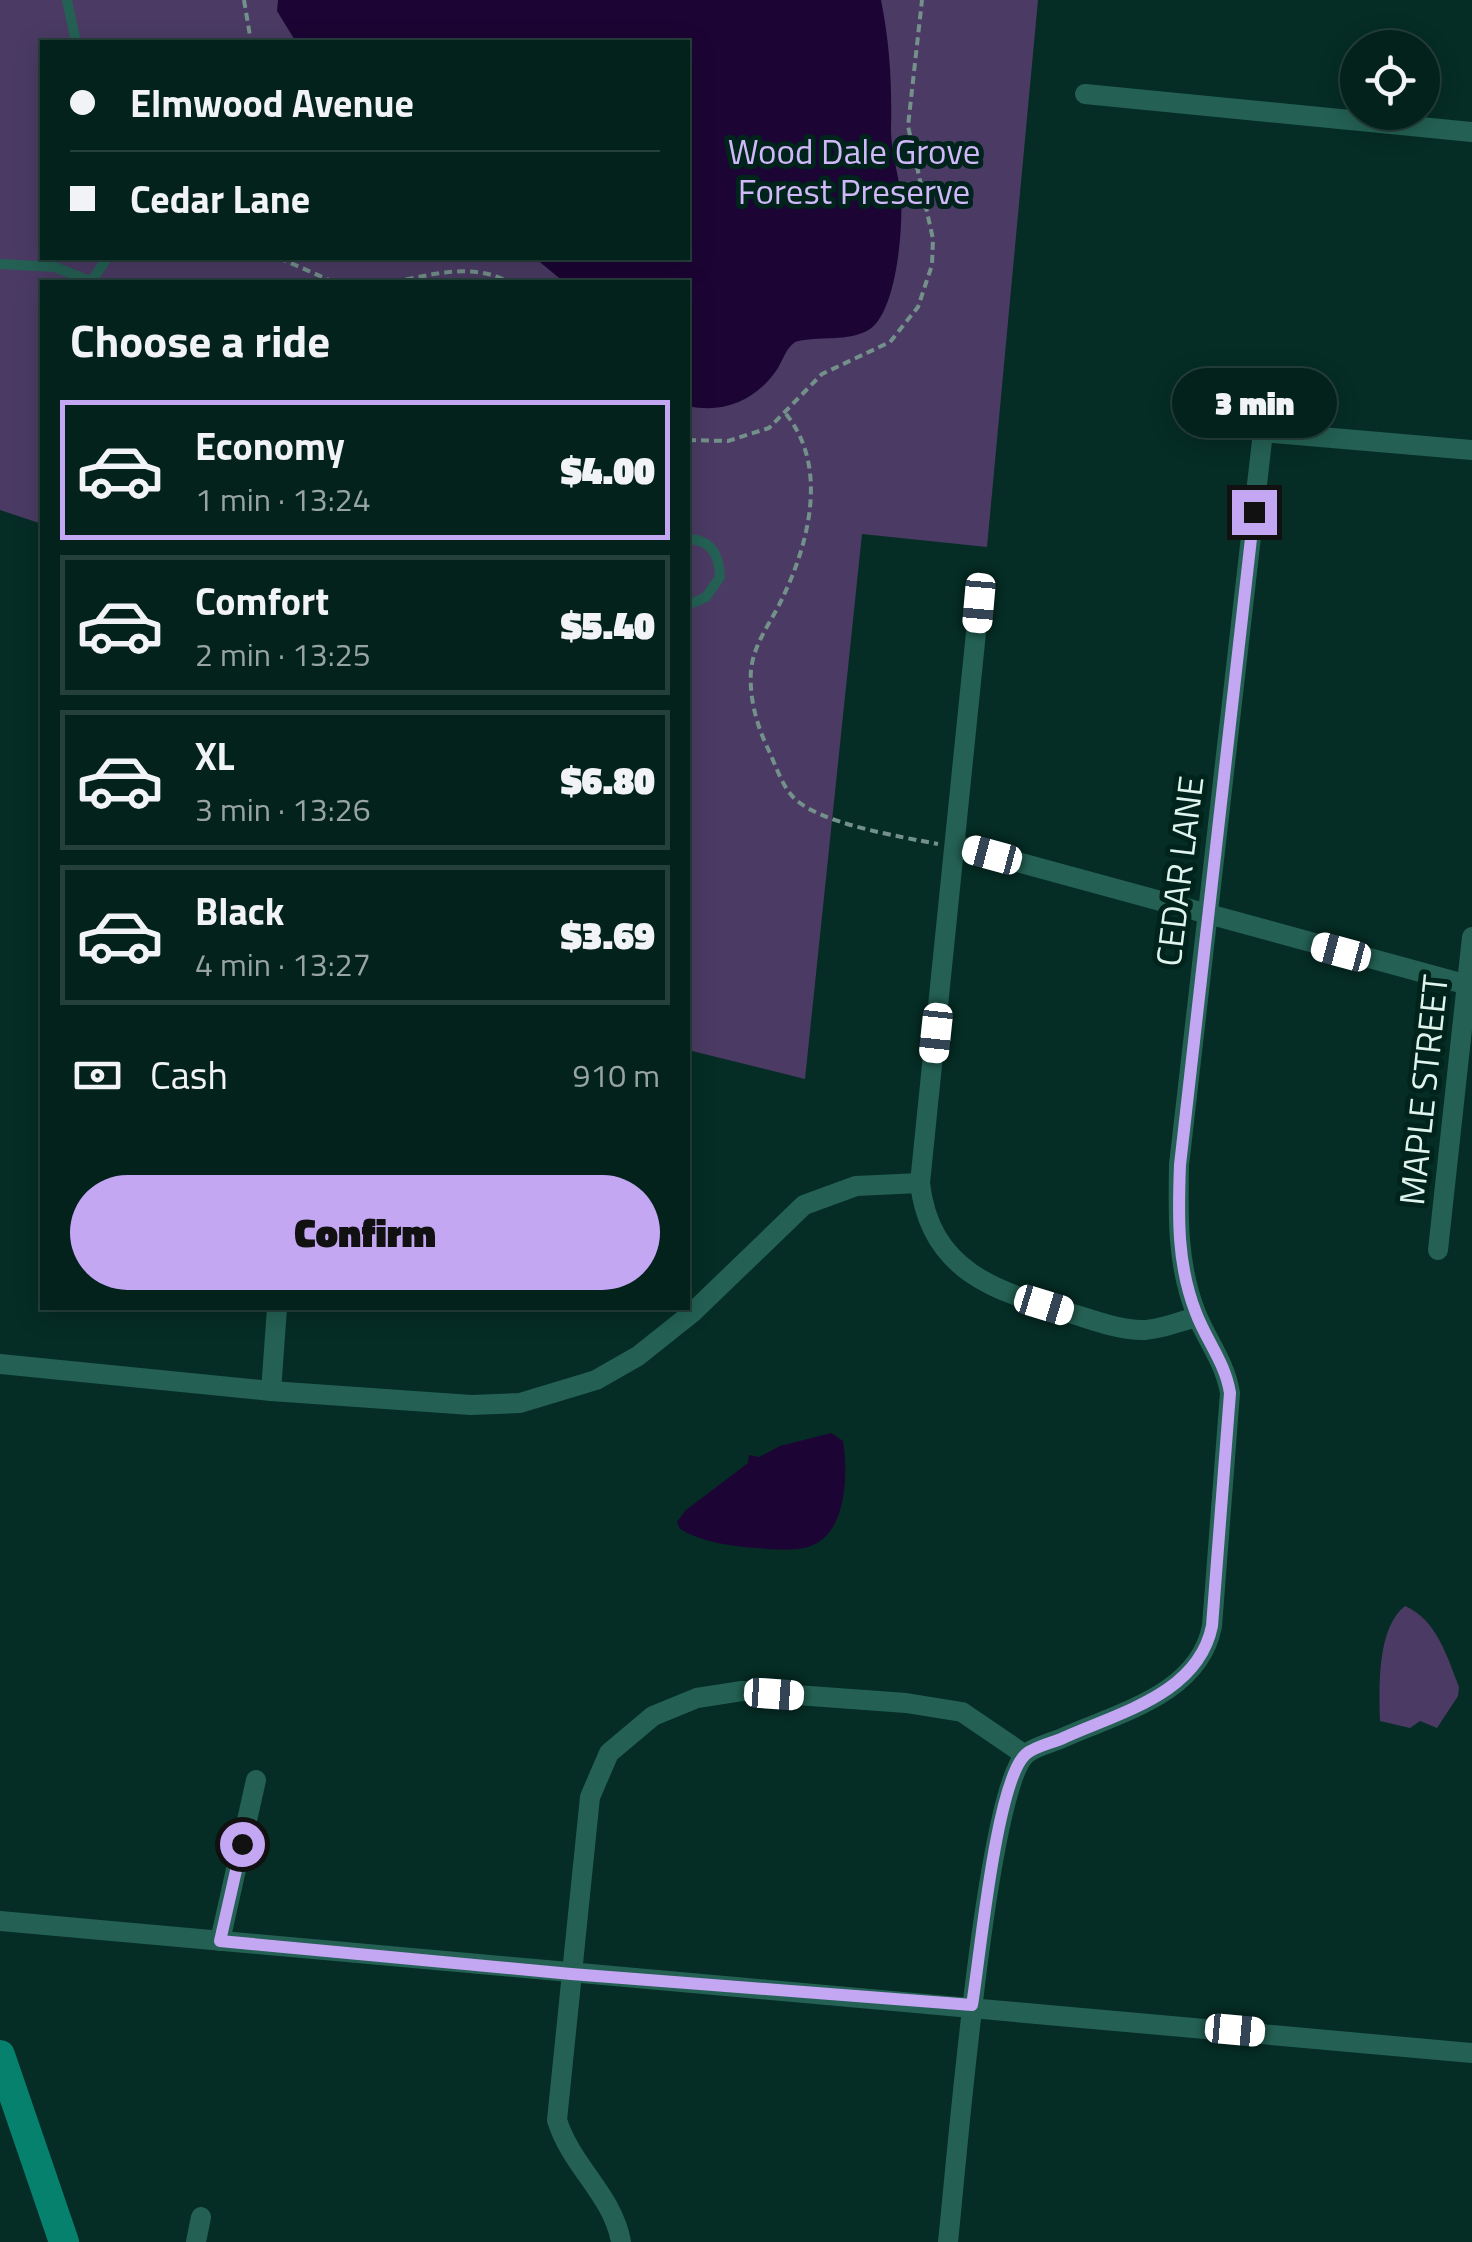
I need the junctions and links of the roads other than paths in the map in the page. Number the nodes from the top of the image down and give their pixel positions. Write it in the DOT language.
graph roads {
  1 [pos="67,0"];
  2 [pos="76,40"];
  3 [pos="1085,94"];
  4 [pos="1472,132"];
  5 [pos="0,264"];
  6 [pos="87,280"];
  7 [pos="1472,450"];
  8 [pos="690,538"];
  9 [pos="690,603"];
  10 [pos="979,603"];
  11 [pos="956,845"];
  12 [pos="1207,912"];
  13 [pos="1472,937"];
  14 [pos="1469,985"];
  15 [pos="920,1183"];
  16 [pos="1438,1250"];
  17 [pos="690,1309"];
  18 [pos="277,1310"];
  19 [pos="689,1310"];
  20 [pos="1197,1316"];
  21 [pos="0,1364"];
  22 [pos="271,1391"];
  23 [pos="1025,1754"];
  24 [pos="256,1780"];
  25 [pos="0,1921"];
  26 [pos="220,1941"];
  27 [pos="571,1974"];
  28 [pos="972,2005"];
  29 [pos="1472,2053"];
  30 [pos="0,2055"];
  31 [pos="202,2218"];
  32 [pos="64,2242"];
  33 [pos="196,2242"];
  34 [pos="621,2242"];
  35 [pos="948,2242"];
  1 -- 2 [label="lane"];
  3 -- 4 [label="street"];
  5 -- 6 [label="lane"];
  7 -- 12 [label="street, CEDAR LANE"];
  8 -- 9 [label="lane"];
  10 -- 11 [label="street"];
  11 -- 12 [label="street"];
  11 -- 15 [label="street"];
  12 -- 14 [label="street"];
  12 -- 20 [label="street, CEDAR LANE"];
  13 -- 14 [label="street, MAPLE STREET"];
  14 -- 16 [label="street, MAPLE STREET"];
  15 -- 17 [label="street"];
  15 -- 20 [label="street"];
  18 -- 22 [label="street"];
  19 -- 22 [label="street"];
  20 -- 23 [label="street, CEDAR LANE"];
  21 -- 22 [label="street"];
  23 -- 27 [label="street"];
  23 -- 28 [label="street"];
  24 -- 26 [label="street"];
  25 -- 26 [label="street"];
  26 -- 27 [label="street"];
  27 -- 28 [label="street"];
  27 -- 34 [label="street"];
  28 -- 29 [label="street"];
  28 -- 35 [label="street"];
  30 -- 32 [label="main road"];
  31 -- 33 [label="street"];
}
